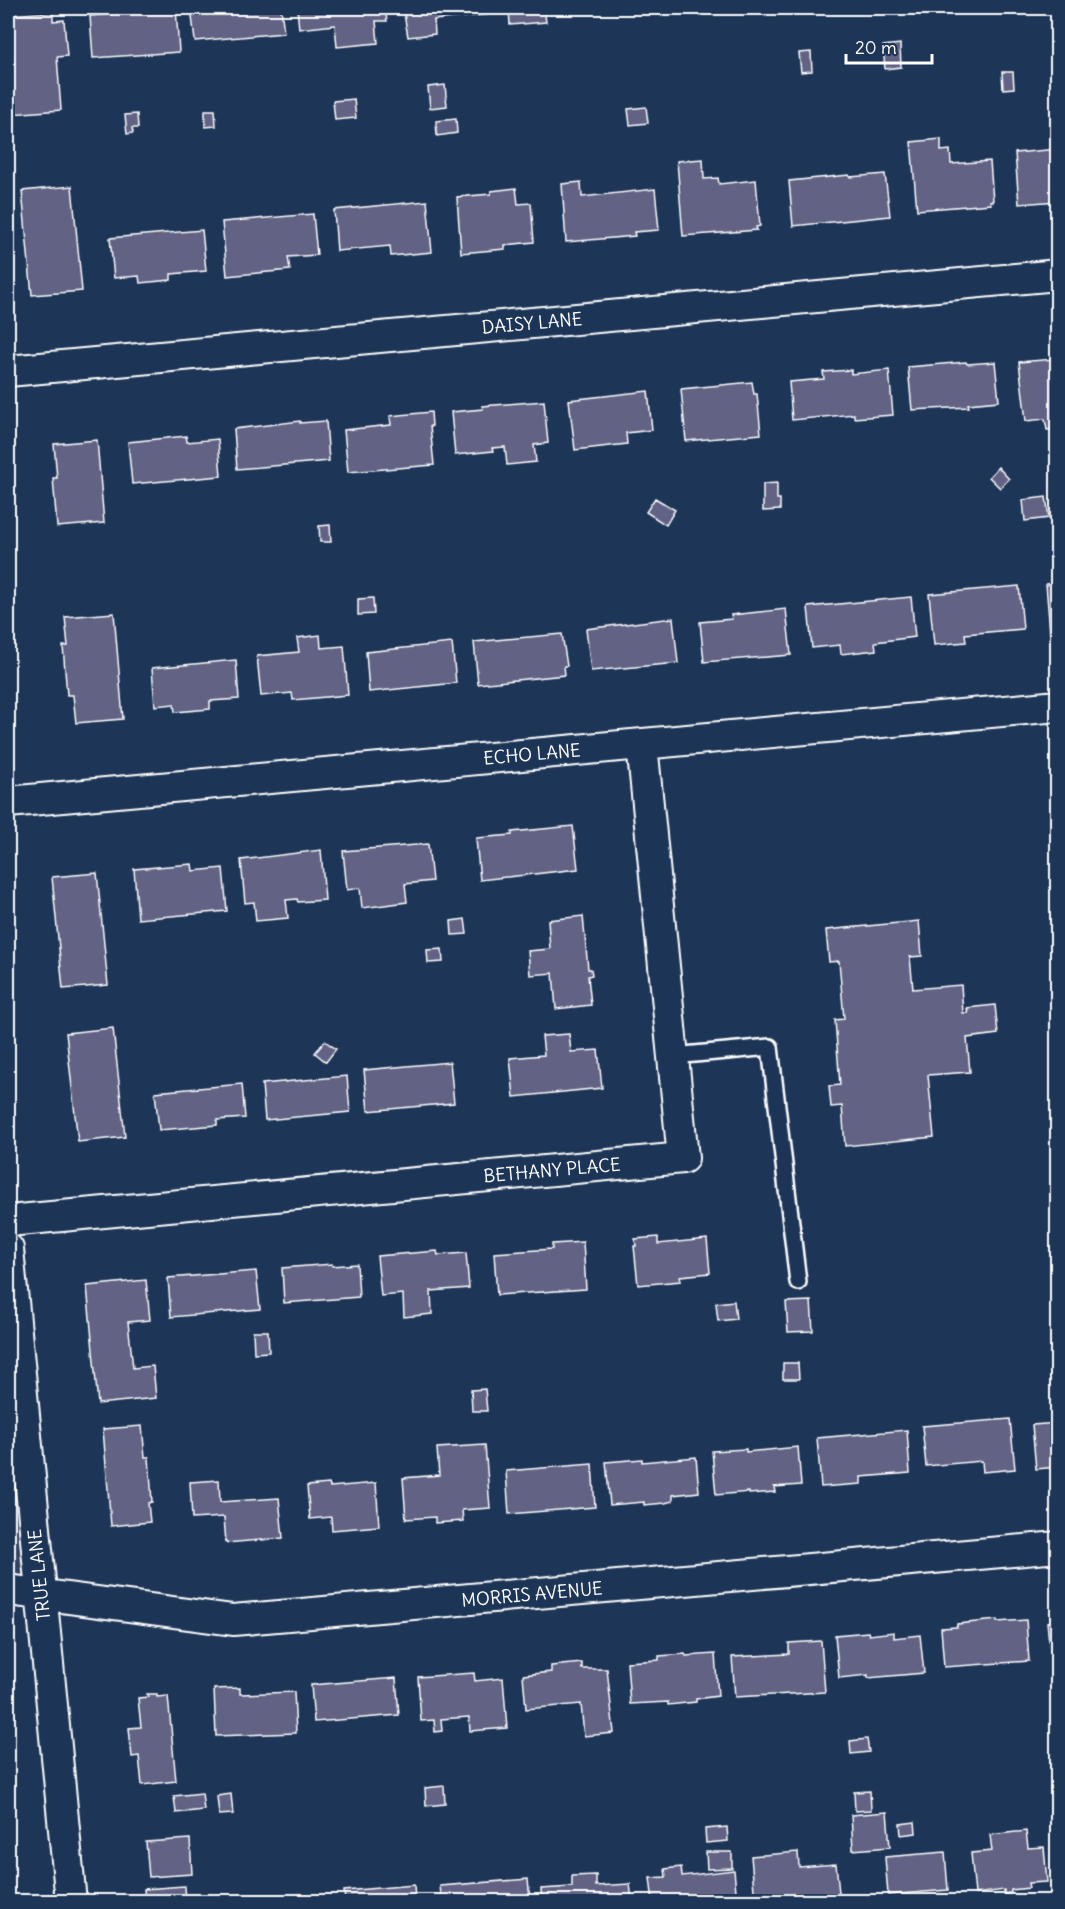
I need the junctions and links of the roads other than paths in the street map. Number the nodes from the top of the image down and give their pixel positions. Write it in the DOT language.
graph roads {
  1 [pos="1058,275"];
  2 [pos="8,371"];
  3 [pos="1058,706"];
  4 [pos="642,744"];
  5 [pos="8,802"];
  6 [pos="673,1056"];
  7 [pos="8,1221"];
  8 [pos="8,1249"];
  9 [pos="798,1282"];
  10 [pos="1058,1547"];
  11 [pos="8,1590"];
  12 [pos="41,1595"];
  13 [pos="71,1902"];
  1 -- 2 [label="street, DAISY LANE"];
  3 -- 4 [label="street, ECHO LANE"];
  4 -- 5 [label="street, ECHO LANE"];
  4 -- 6 [label="street, BETHANY PLACE"];
  6 -- 7 [label="street, BETHANY PLACE"];
  6 -- 9 [label="lane"];
  8 -- 12 [label="street, TRUE LANE"];
  10 -- 12 [label="street, MORRIS AVENUE"];
  11 -- 12 [label="street, MORRIS AVENUE"];
  12 -- 13 [label="street, TRUE LANE"];
}
